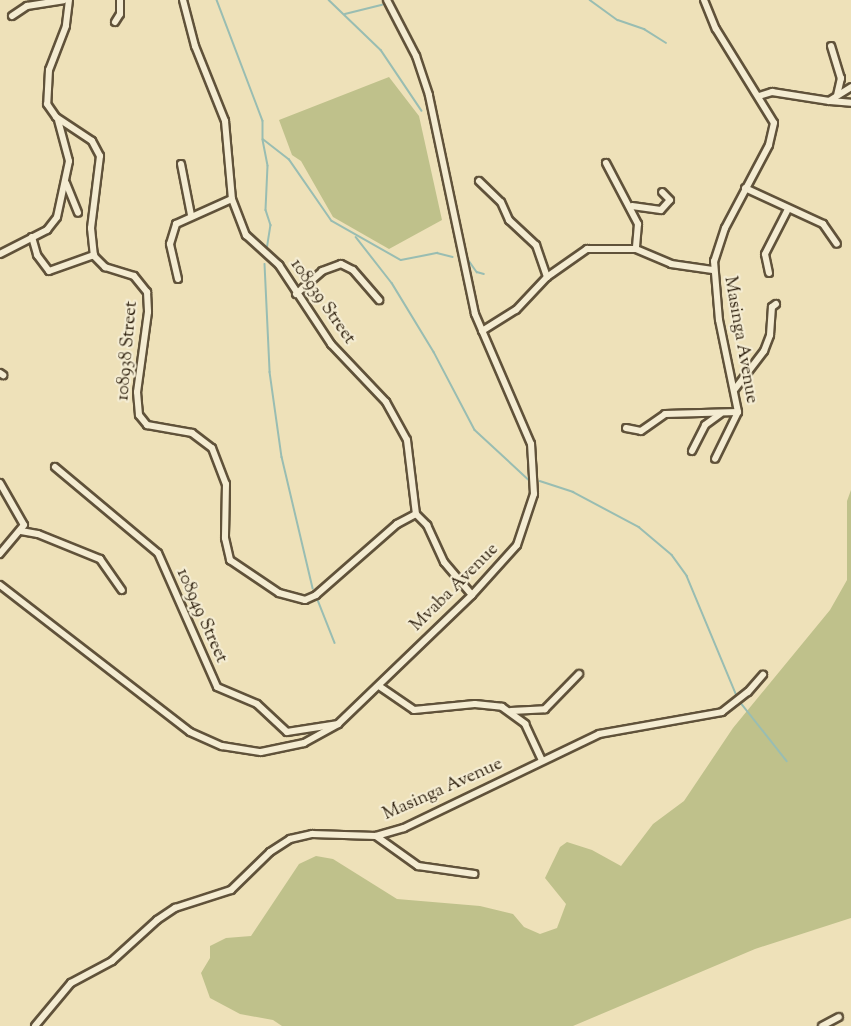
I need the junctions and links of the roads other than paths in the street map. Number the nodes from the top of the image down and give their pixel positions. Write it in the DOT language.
graph roads {
  1 [pos="64,0"];
  2 [pos="69,0"];
  3 [pos="120,0"];
  4 [pos="183,0"];
  5 [pos="387,0"];
  6 [pos="704,0"];
  7 [pos="12,16"];
  8 [pos="115,22"];
  9 [pos="831,46"];
  10 [pos="851,87"];
  11 [pos="837,95"];
  12 [pos="759,96"];
  13 [pos="829,101"];
  14 [pos="851,103"];
  15 [pos="57,117"];
  16 [pos="606,163"];
  17 [pos="181,164"];
  18 [pos="479,181"];
  19 [pos="66,183"];
  20 [pos="745,188"];
  21 [pos="662,192"];
  22 [pos="232,199"];
  23 [pos="632,206"];
  24 [pos="788,209"];
  25 [pos="78,213"];
  26 [pos="191,215"];
  27 [pos="32,237"];
  28 [pos="837,244"];
  29 [pos="636,249"];
  30 [pos="0,254"];
  31 [pos="94,255"];
  32 [pos="713,270"];
  33 [pos="769,273"];
  34 [pos="547,278"];
  35 [pos="178,279"];
  36 [pos="296,294"];
  37 [pos="379,300"];
  38 [pos="776,303"];
  39 [pos="482,331"];
  40 [pos="735,389"];
  41 [pos="723,412"];
  42 [pos="738,412"];
  43 [pos="626,428"];
  44 [pos="692,451"];
  45 [pos="715,459"];
  46 [pos="55,467"];
  47 [pos="0,483"];
  48 [pos="416,514"];
  49 [pos="21,531"];
  50 [pos="0,554"];
  51 [pos="0,585"];
  52 [pos="122,590"];
  53 [pos="472,595"];
  54 [pos="579,674"];
  55 [pos="763,675"];
  56 [pos="379,686"];
  57 [pos="510,711"];
  58 [pos="338,724"];
  59 [pos="542,760"];
  60 [pos="376,836"];
  61 [pos="474,874"];
  62 [pos="839,1017"];
  63 [pos="35,1026"];
  64 [pos="822,1026"];
  1 -- 7 [label="street"];
  2 -- 15 [label="street"];
  3 -- 8 [label="street"];
  4 -- 22 [label="street, 108939 Street"];
  5 -- 39 [label="street, Mvaba Avenue"];
  6 -- 12 [label="street, Masinga Avenue"];
  9 -- 11 [label="street"];
  10 -- 11 [label="street"];
  11 -- 13 [label="street"];
  12 -- 13 [label="street"];
  12 -- 20 [label="street, Masinga Avenue"];
  13 -- 14 [label="street"];
  15 -- 19 [label="street"];
  15 -- 31 [label="street"];
  16 -- 23 [label="street"];
  17 -- 26 [label="street"];
  18 -- 34 [label="street"];
  19 -- 25 [label="street"];
  19 -- 27 [label="street"];
  20 -- 24 [label="street"];
  20 -- 32 [label="street, Masinga Avenue"];
  21 -- 23 [label="street"];
  22 -- 26 [label="street"];
  22 -- 36 [label="street, 108939 Street"];
  23 -- 29 [label="street"];
  24 -- 28 [label="street"];
  24 -- 33 [label="street"];
  26 -- 35 [label="street"];
  27 -- 30 [label="street"];
  27 -- 31 [label="street"];
  29 -- 32 [label="street"];
  29 -- 34 [label="street"];
  31 -- 48 [label="street, 108938 Street"];
  32 -- 40 [label="street, Masinga Avenue"];
  34 -- 39 [label="street"];
  36 -- 37 [label="street"];
  36 -- 48 [label="street, 108939 Street"];
  38 -- 40 [label="street"];
  39 -- 53 [label="street, Mvaba Avenue"];
  40 -- 42 [label="street, Masinga Avenue"];
  41 -- 42 [label="street"];
  41 -- 43 [label="street"];
  41 -- 44 [label="street"];
  42 -- 45 [label="street, Masinga Avenue"];
  46 -- 58 [label="street, 108949 Street"];
  47 -- 49 [label="street"];
  48 -- 53 [label="street"];
  49 -- 50 [label="street"];
  49 -- 52 [label="street"];
  51 -- 58 [label="street, Mvaba Avenue"];
  53 -- 56 [label="street, Mvaba Avenue"];
  54 -- 57 [label="street"];
  55 -- 59 [label="street, Masinga Avenue"];
  56 -- 57 [label="street"];
  56 -- 58 [label="street, Mvaba Avenue"];
  57 -- 59 [label="street"];
  59 -- 60 [label="street, Masinga Avenue"];
  60 -- 61 [label="street"];
  60 -- 63 [label="street, Masinga Avenue"];
  62 -- 64 [label="street"];
}
